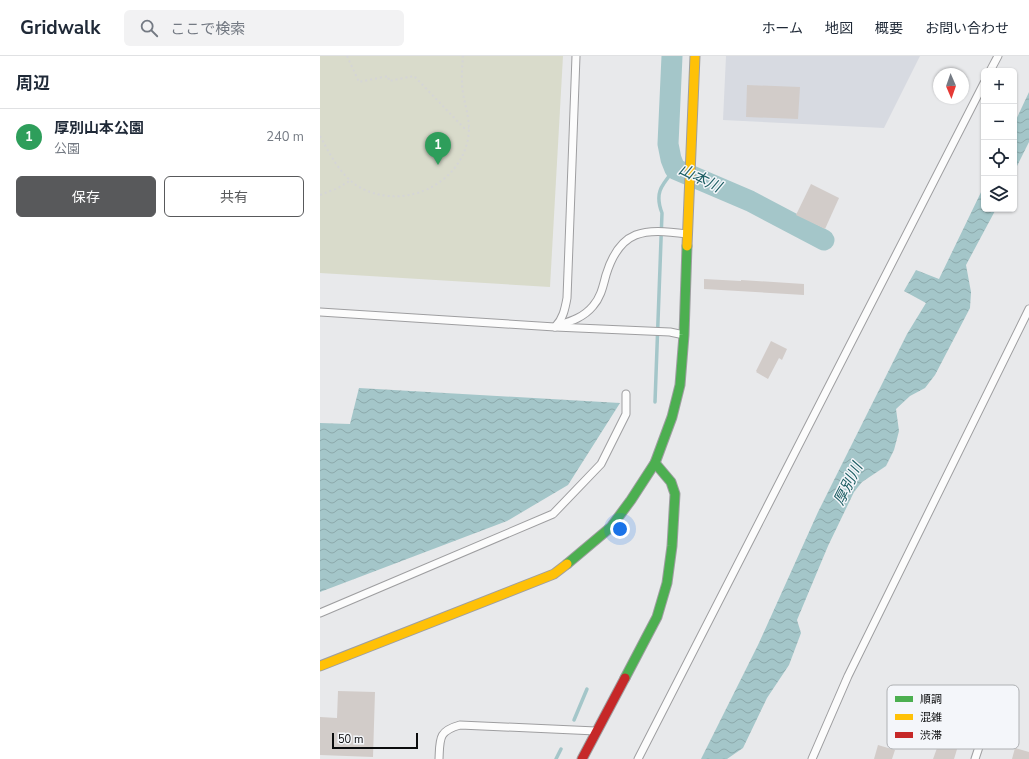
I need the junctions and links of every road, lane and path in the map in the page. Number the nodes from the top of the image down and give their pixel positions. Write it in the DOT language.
graph roads {
  1 [pos="347,56"];
  2 [pos="463,56"];
  3 [pos="576,56"];
  4 [pos="695,56"];
  5 [pos="998,56"];
  6 [pos="992,68"];
  7 [pos="981,89"];
  8 [pos="469,128"];
  9 [pos="320,136"];
  10 [pos="351,180"];
  11 [pos="320,195"];
  12 [pos="688,234"];
  13 [pos="1029,309"];
  14 [pos="320,312"];
  15 [pos="555,327"];
  16 [pos="684,335"];
  17 [pos="626,394"];
  18 [pos="654,463"];
  19 [pos="320,613"];
  20 [pos="320,666"];
  21 [pos="596,731"];
  22 [pos="978,749"];
  23 [pos="439,759"];
  24 [pos="582,759"];
  25 [pos="638,759"];
  26 [pos="812,759"];
  27 [pos="975,759"];
  1 -- 8 [label="path"];
  2 -- 8 [label="path"];
  3 -- 15 [label="lane"];
  4 -- 12 [label="street"];
  5 -- 6 [label="lane"];
  7 -- 25 [label="lane"];
  8 -- 10 [label="path"];
  9 -- 10 [label="path"];
  10 -- 11 [label="path"];
  12 -- 15 [label="lane"];
  12 -- 16 [label="street"];
  13 -- 26 [label="lane"];
  14 -- 15 [label="lane"];
  15 -- 16 [label="lane"];
  16 -- 18 [label="street"];
  17 -- 19 [label="lane"];
  18 -- 20 [label="street"];
  18 -- 21 [label="street"];
  21 -- 23 [label="lane"];
  21 -- 24 [label="street"];
  22 -- 27 [label="lane"];
}
